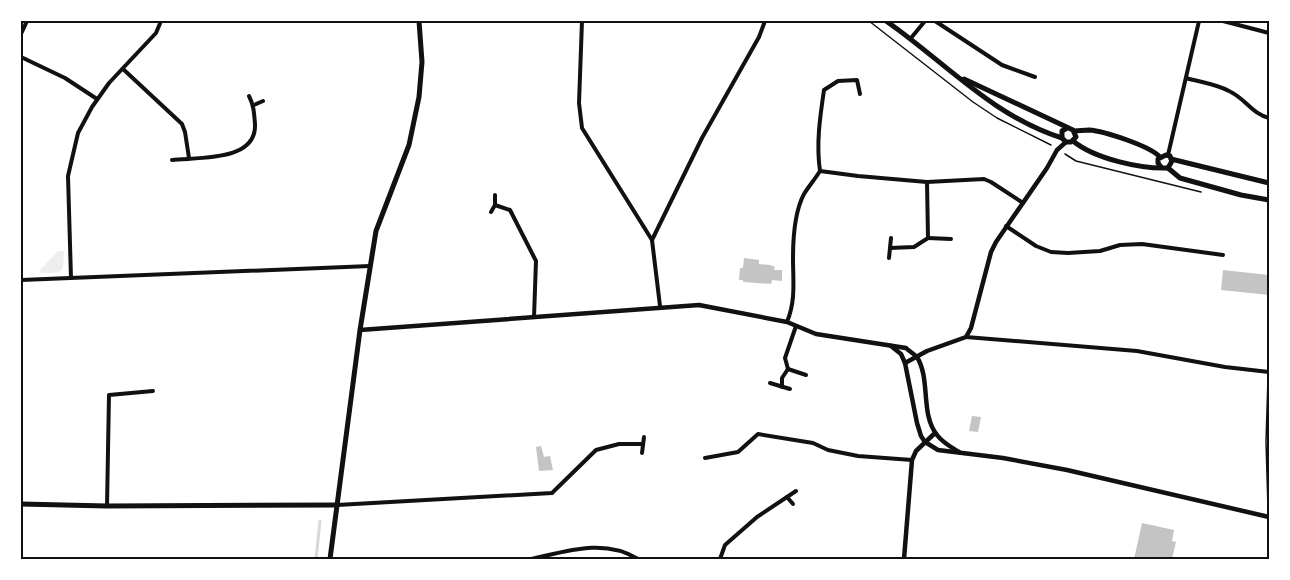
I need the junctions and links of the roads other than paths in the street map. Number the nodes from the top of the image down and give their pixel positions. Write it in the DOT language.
graph roads {
  1 [pos="27,21"];
  2 [pos="161,21"];
  3 [pos="419,21"];
  4 [pos="582,21"];
  5 [pos="765,21"];
  6 [pos="886,21"];
  7 [pos="925,21"];
  8 [pos="935,21"];
  9 [pos="1198,21"];
  10 [pos="1223,21"];
  11 [pos="1269,33"];
  12 [pos="21,34"];
  13 [pos="911,38"];
  14 [pos="21,57"];
  15 [pos="123,69"];
  16 [pos="954,75"];
  17 [pos="1035,77"];
  18 [pos="1186,78"];
  19 [pos="860,94"];
  20 [pos="249,96"];
  21 [pos="97,99"];
  22 [pos="263,101"];
  23 [pos="254,105"];
  24 [pos="1269,118"];
  25 [pos="1067,128"];
  26 [pos="1075,131"];
  27 [pos="1064,140"];
  28 [pos="1074,141"];
  29 [pos="1160,157"];
  30 [pos="1170,157"];
  31 [pos="189,158"];
  32 [pos="172,160"];
  33 [pos="1164,168"];
  34 [pos="820,171"];
  35 [pos="927,182"];
  36 [pos="1269,183"];
  37 [pos="495,195"];
  38 [pos="1269,200"];
  39 [pos="1023,203"];
  40 [pos="495,205"];
  41 [pos="491,212"];
  42 [pos="1006,226"];
  43 [pos="891,238"];
  44 [pos="928,238"];
  45 [pos="951,239"];
  46 [pos="652,240"];
  47 [pos="890,248"];
  48 [pos="1223,255"];
  49 [pos="889,258"];
  50 [pos="370,266"];
  51 [pos="71,278"];
  52 [pos="21,280"];
  53 [pos="660,306"];
  54 [pos="534,317"];
  55 [pos="787,322"];
  56 [pos="796,326"];
  57 [pos="360,330"];
  58 [pos="966,337"];
  59 [pos="889,344"];
  60 [pos="916,357"];
  61 [pos="905,363"];
  62 [pos="788,369"];
  63 [pos="1269,371"];
  64 [pos="806,375"];
  65 [pos="770,383"];
  66 [pos="782,387"];
  67 [pos="790,390"];
  68 [pos="153,391"];
  69 [pos="935,433"];
  70 [pos="645,437"];
  71 [pos="925,442"];
  72 [pos="642,444"];
  73 [pos="959,452"];
  74 [pos="642,453"];
  75 [pos="705,458"];
  76 [pos="912,460"];
  77 [pos="796,491"];
  78 [pos="788,497"];
  79 [pos="21,504"];
  80 [pos="793,504"];
  81 [pos="338,505"];
  82 [pos="108,506"];
  83 [pos="1268,517"];
  84 [pos="330,559"];
  85 [pos="531,559"];
  86 [pos="638,559"];
  87 [pos="720,559"];
  88 [pos="904,559"];
  1 -- 12 [label="street"];
  2 -- 15 [label="street"];
  3 -- 50 [label="main road"];
  4 -- 46 [label="street"];
  5 -- 46 [label="street"];
  6 -- 13 [label="main road"];
  7 -- 13 [label="street"];
  8 -- 17 [label="street"];
  9 -- 18 [label="street"];
  10 -- 11 [label="street"];
  13 -- 16 [label="main road"];
  14 -- 21 [label="street"];
  15 -- 21 [label="street"];
  15 -- 31 [label="street"];
  16 -- 25 [label="main road"];
  16 -- 27 [label="main road"];
  18 -- 24 [label="street"];
  18 -- 30 [label="street"];
  19 -- 34 [label="street"];
  20 -- 23 [label="street"];
  21 -- 51 [label="street"];
  22 -- 23 [label="street"];
  23 -- 31 [label="street"];
  25 -- 26 [label="main road"];
  25 -- 27 [label="main road"];
  26 -- 28 [label="main road"];
  26 -- 29 [label="main road"];
  27 -- 28 [label="main road"];
  27 -- 39 [label="street"];
  28 -- 33 [label="main road"];
  29 -- 30 [label="main road"];
  29 -- 33 [label="main road"];
  30 -- 33 [label="main road"];
  30 -- 36 [label="main road"];
  31 -- 32 [label="street"];
  33 -- 38 [label="main road"];
  34 -- 35 [label="street"];
  34 -- 55 [label="street"];
  35 -- 39 [label="street"];
  35 -- 44 [label="street"];
  37 -- 40 [label="street"];
  39 -- 42 [label="street"];
  40 -- 41 [label="street"];
  40 -- 54 [label="street"];
  42 -- 48 [label="street"];
  42 -- 58 [label="street"];
  43 -- 47 [label="street"];
  44 -- 45 [label="street"];
  44 -- 47 [label="street"];
  46 -- 53 [label="street"];
  47 -- 49 [label="street"];
  50 -- 51 [label="street"];
  50 -- 57 [label="main road"];
  51 -- 52 [label="street"];
  53 -- 54 [label="street"];
  53 -- 55 [label="street"];
  54 -- 57 [label="street"];
  55 -- 56 [label="street"];
  56 -- 59 [label="street"];
  56 -- 62 [label="street"];
  57 -- 81 [label="main road"];
  58 -- 60 [label="street"];
  58 -- 63 [label="street"];
  59 -- 60 [label="street"];
  59 -- 61 [label="street"];
  60 -- 61 [label="street"];
  60 -- 69 [label="street"];
  61 -- 71 [label="street"];
  62 -- 64 [label="street"];
  62 -- 66 [label="street"];
  65 -- 66 [label="street"];
  66 -- 67 [label="street"];
  68 -- 82 [label="street"];
  69 -- 71 [label="street"];
  69 -- 73 [label="street"];
  70 -- 72 [label="street"];
  71 -- 73 [label="street"];
  71 -- 76 [label="street"];
  72 -- 74 [label="street"];
  72 -- 81 [label="street"];
  73 -- 83 [label="street"];
  75 -- 76 [label="street"];
  76 -- 88 [label="street"];
  77 -- 78 [label="street"];
  78 -- 80 [label="street"];
  78 -- 87 [label="street"];
  79 -- 82 [label="main road"];
  81 -- 82 [label="main road"];
  81 -- 84 [label="main road"];
  85 -- 86 [label="street"];
}
